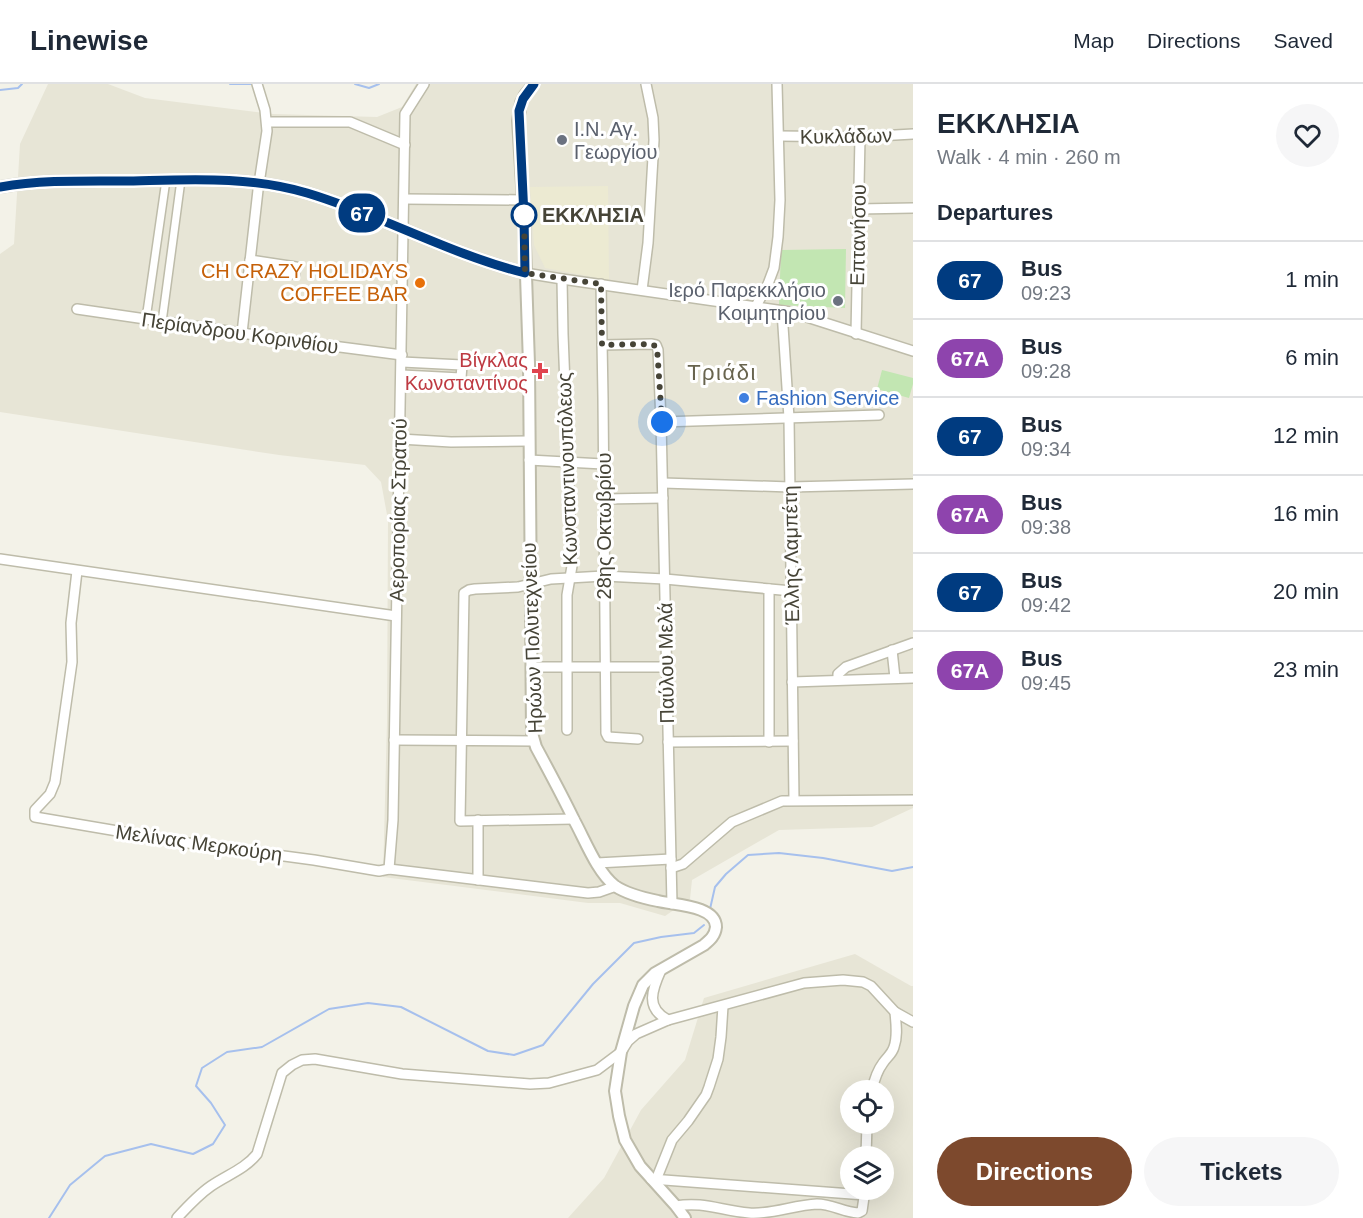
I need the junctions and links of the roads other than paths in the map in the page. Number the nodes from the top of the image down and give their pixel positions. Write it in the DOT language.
graph roads {
  1 [pos="256,84"];
  2 [pos="424,84"];
  3 [pos="534,84"];
  4 [pos="646,84"];
  5 [pos="777,84"];
  6 [pos="267,122"];
  7 [pos="913,134"];
  8 [pos="779,136"];
  9 [pos="860,137"];
  10 [pos="405,145"];
  11 [pos="166,180"];
  12 [pos="181,180"];
  13 [pos="259,182"];
  14 [pos="0,187"];
  15 [pos="404,199"];
  16 [pos="523,200"];
  17 [pos="858,208"];
  18 [pos="913,208"];
  19 [pos="404,230"];
  20 [pos="250,264"];
  21 [pos="295,271"];
  22 [pos="525,273"];
  23 [pos="562,279"];
  24 [pos="601,284"];
  25 [pos="642,290"];
  26 [pos="755,308"];
  27 [pos="77,309"];
  28 [pos="782,311"];
  29 [pos="146,319"];
  30 [pos="162,322"];
  31 [pos="242,333"];
  32 [pos="856,334"];
  33 [pos="602,345"];
  34 [pos="913,351"];
  35 [pos="402,359"];
  36 [pos="402,375"];
  37 [pos="879,415"];
  38 [pos="789,418"];
  39 [pos="662,422"];
  40 [pos="400,440"];
  41 [pos="529,441"];
  42 [pos="529,460"];
  43 [pos="568,462"];
  44 [pos="603,464"];
  45 [pos="663,483"];
  46 [pos="913,484"];
  47 [pos="790,487"];
  48 [pos="663,498"];
  49 [pos="604,499"];
  50 [pos="0,559"];
  51 [pos="77,571"];
  52 [pos="604,576"];
  53 [pos="570,578"];
  54 [pos="665,579"];
  55 [pos="530,584"];
  56 [pos="770,589"];
  57 [pos="792,591"];
  58 [pos="396,616"];
  59 [pos="913,643"];
  60 [pos="892,650"];
  61 [pos="531,667"];
  62 [pos="567,667"];
  63 [pos="606,667"];
  64 [pos="667,667"];
  65 [pos="895,678"];
  66 [pos="913,678"];
  67 [pos="837,679"];
  68 [pos="792,682"];
  69 [pos="567,730"];
  70 [pos="638,739"];
  71 [pos="394,740"];
  72 [pos="460,740"];
  73 [pos="534,741"];
  74 [pos="793,741"];
  75 [pos="668,742"];
  76 [pos="769,742"];
  77 [pos="794,800"];
  78 [pos="913,800"];
  79 [pos="574,819"];
  80 [pos="478,820"];
  81 [pos="597,863"];
  82 [pos="671,863"];
  83 [pos="389,870"];
  84 [pos="478,880"];
  85 [pos="616,886"];
  86 [pos="672,904"];
  87 [pos="661,970"];
  88 [pos="723,1006"];
  89 [pos="895,1012"];
  90 [pos="668,1020"];
  91 [pos="913,1022"];
  92 [pos="621,1052"];
  93 [pos="874,1080"];
  94 [pos="655,1182"];
  95 [pos="840,1191"];
  96 [pos="864,1200"];
  97 [pos="676,1206"];
  98 [pos="177,1218"];
  99 [pos="685,1218"];
  1 -- 6 [label="street"];
  2 -- 10 [label="street, Αεροπορίας Στρατού"];
  3 -- 16 [label="street, Ηρώων Πολυτεχνείου"];
  4 -- 25 [label="street"];
  5 -- 8 [label="street"];
  6 -- 10 [label="street"];
  6 -- 13 [label="street"];
  7 -- 9 [label="street, Κυκλάδων"];
  8 -- 9 [label="street, Κυκλάδων"];
  8 -- 26 [label="street"];
  9 -- 17 [label="street, Επτανήσου"];
  10 -- 15 [label="street, Αεροπορίας Στρατού"];
  11 -- 12 [label="street"];
  11 -- 14 [label="street"];
  11 -- 29 [label="street"];
  12 -- 13 [label="street"];
  12 -- 30 [label="street"];
  13 -- 19 [label="street"];
  13 -- 20 [label="street"];
  15 -- 16 [label="street"];
  15 -- 19 [label="street, Αεροπορίας Στρατού"];
  16 -- 22 [label="street, Ηρώων Πολυτεχνείου"];
  17 -- 18 [label="street"];
  17 -- 32 [label="street, Επτανήσου"];
  19 -- 22 [label="street"];
  19 -- 35 [label="street, Αεροπορίας Στρατού"];
  20 -- 21 [label="street"];
  20 -- 31 [label="street"];
  22 -- 23 [label="street"];
  22 -- 41 [label="street, Ηρώων Πολυτεχνείου"];
  23 -- 24 [label="street"];
  23 -- 43 [label="street, Κωνσταντινουπόλεως"];
  24 -- 25 [label="street"];
  24 -- 33 [label="street, 28ης Οκτωβρίου"];
  25 -- 26 [label="street"];
  26 -- 28 [label="street"];
  27 -- 29 [label="street, Περίανδρου Κορινθίου"];
  28 -- 32 [label="street"];
  28 -- 38 [label="street, Έλλης Λαμπέτη"];
  29 -- 30 [label="street, Περίανδρου Κορινθίου"];
  30 -- 31 [label="street, Περίανδρου Κορινθίου"];
  31 -- 35 [label="street, Περίανδρου Κορινθίου"];
  32 -- 34 [label="street"];
  33 -- 39 [label="street, Παύλου Μελά"];
  33 -- 44 [label="street, 28ης Οκτωβρίου"];
  35 -- 36 [label="street, Αεροπορίας Στρατού"];
  35 -- 36 [label="street, Περίανδρου Κορινθίου"];
  36 -- 40 [label="street, Αεροπορίας Στρατού"];
  37 -- 38 [label="street"];
  38 -- 39 [label="street"];
  38 -- 47 [label="street, Έλλης Λαμπέτη"];
  39 -- 45 [label="street, Παύλου Μελά"];
  40 -- 41 [label="street"];
  40 -- 58 [label="street, Αεροπορίας Στρατού"];
  41 -- 42 [label="street, Ηρώων Πολυτεχνείου"];
  42 -- 43 [label="street"];
  42 -- 55 [label="street, Ηρώων Πολυτεχνείου"];
  43 -- 44 [label="street"];
  43 -- 53 [label="street, Κωνσταντινουπόλεως"];
  44 -- 49 [label="street, 28ης Οκτωβρίου"];
  45 -- 47 [label="street"];
  45 -- 48 [label="street, Παύλου Μελά"];
  46 -- 47 [label="street"];
  47 -- 57 [label="street, Έλλης Λαμπέτη"];
  48 -- 49 [label="street"];
  48 -- 54 [label="street, Παύλου Μελά"];
  49 -- 52 [label="street, 28ης Οκτωβρίου"];
  50 -- 51 [label="street"];
  51 -- 58 [label="street"];
  51 -- 83 [label="street, Μελίνας Μερκούρη"];
  52 -- 53 [label="street"];
  52 -- 54 [label="street"];
  52 -- 63 [label="street, 28ης Οκτωβρίου"];
  53 -- 55 [label="street"];
  53 -- 62 [label="street, Κωνσταντινουπόλεως"];
  54 -- 56 [label="street"];
  54 -- 64 [label="street, Παύλου Μελά"];
  55 -- 61 [label="street, Ηρώων Πολυτεχνείου"];
  55 -- 72 [label="street"];
  56 -- 57 [label="street"];
  56 -- 76 [label="street"];
  57 -- 68 [label="street, Έλλης Λαμπέτη"];
  58 -- 71 [label="street, Αεροπορίας Στρατού"];
  59 -- 60 [label="street"];
  60 -- 65 [label="street"];
  60 -- 67 [label="street"];
  61 -- 62 [label="street"];
  61 -- 73 [label="street, Ηρώων Πολυτεχνείου"];
  62 -- 63 [label="street"];
  62 -- 69 [label="street, Κωνσταντινουπόλεως"];
  63 -- 64 [label="street"];
  63 -- 70 [label="street, 28ης Οκτωβρίου"];
  64 -- 75 [label="street, Παύλου Μελά"];
  65 -- 66 [label="street"];
  65 -- 67 [label="street"];
  67 -- 68 [label="street"];
  68 -- 74 [label="street, Έλλης Λαμπέτη"];
  71 -- 72 [label="street"];
  71 -- 83 [label="street, Αεροπορίας Στρατού"];
  72 -- 73 [label="street"];
  72 -- 80 [label="street"];
  73 -- 79 [label="street, Ηρώων Πολυτεχνείου"];
  74 -- 76 [label="street"];
  74 -- 77 [label="street, Έλλης Λαμπέτη"];
  75 -- 76 [label="street"];
  75 -- 82 [label="street, Παύλου Μελά"];
  77 -- 78 [label="street"];
  77 -- 82 [label="street"];
  79 -- 80 [label="street"];
  79 -- 81 [label="street, Ηρώων Πολυτεχνείου"];
  80 -- 84 [label="street"];
  81 -- 82 [label="street"];
  81 -- 85 [label="street, Ηρώων Πολυτεχνείου"];
  82 -- 86 [label="street, Παύλου Μελά"];
  83 -- 84 [label="street, Μελίνας Μερκούρη"];
  84 -- 85 [label="street, Μελίνας Μερκούρη"];
  85 -- 86 [label="street, Ηρώων Πολυτεχνείου"];
  86 -- 87 [label="street, Ηρώων Πολυτεχνείου"];
  87 -- 90 [label="street"];
  87 -- 92 [label="street, Ηρώων Πολυτεχνείου"];
  88 -- 89 [label="street"];
  88 -- 90 [label="street"];
  88 -- 94 [label="street"];
  89 -- 91 [label="street"];
  89 -- 93 [label="street"];
  90 -- 92 [label="street"];
  92 -- 94 [label="street, Ηρώων Πολυτεχνείου"];
  92 -- 98 [label="street"];
  94 -- 95 [label="street"];
  94 -- 97 [label="street, Ηρώων Πολυτεχνείου"];
  96 -- 97 [label="street"];
  97 -- 99 [label="street, Ηρώων Πολυτεχνείου"];
}
